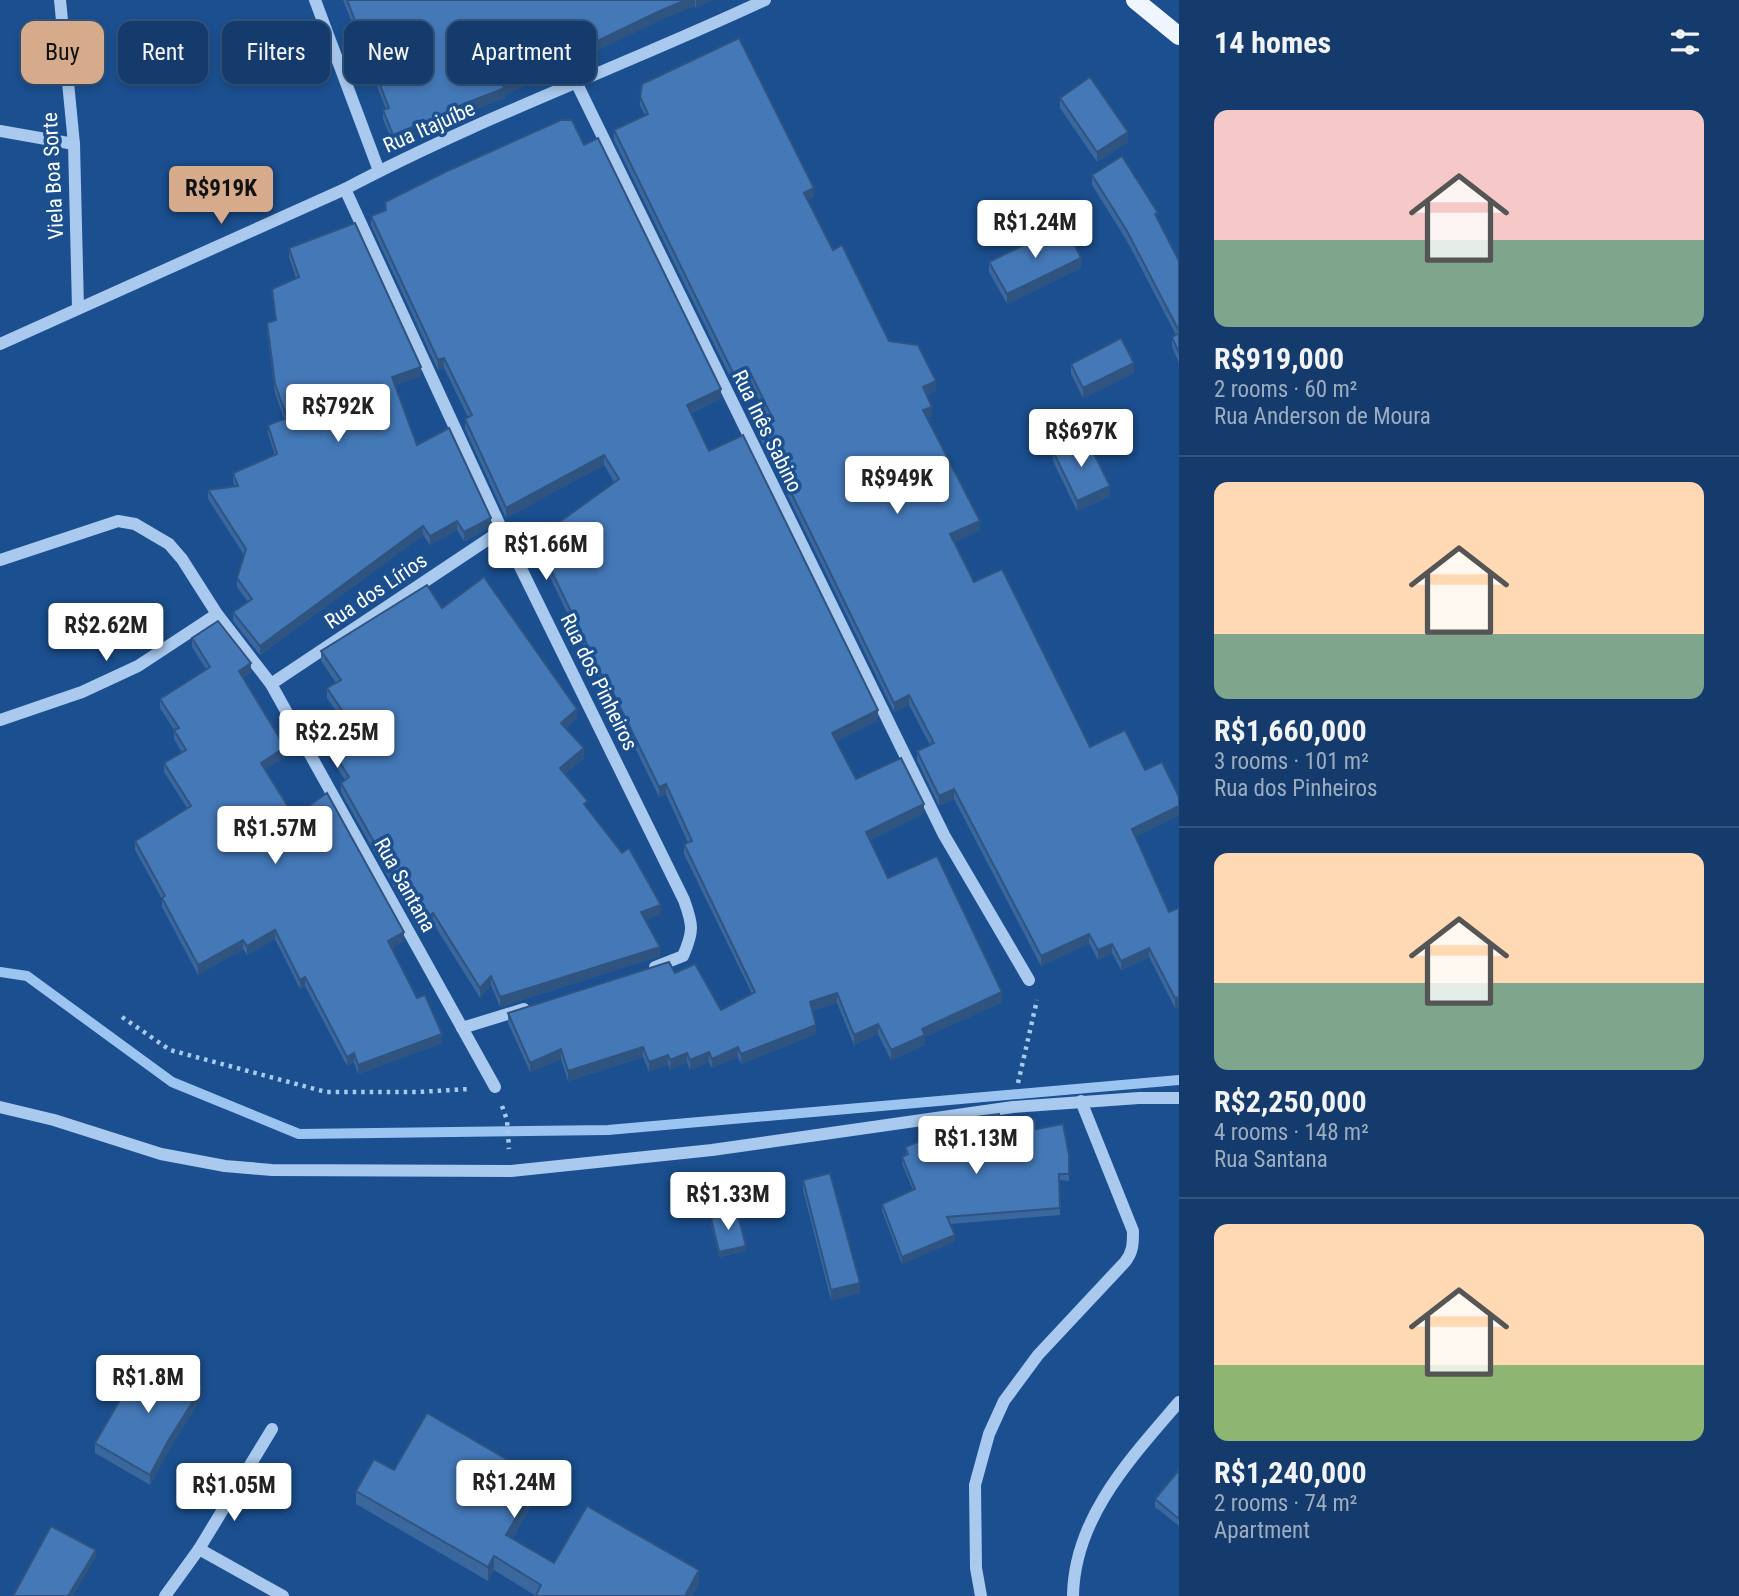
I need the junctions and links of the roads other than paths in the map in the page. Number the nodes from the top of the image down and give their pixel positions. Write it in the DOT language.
graph roads {
  1 [pos="60,0"];
  2 [pos="315,0"];
  3 [pos="765,0"];
  4 [pos="1135,0"];
  5 [pos="1179,36"];
  6 [pos="596,73"];
  7 [pos="572,84"];
  8 [pos="577,84"];
  9 [pos="0,131"];
  10 [pos="74,144"];
  11 [pos="379,171"];
  12 [pos="345,189"];
  13 [pos="78,308"];
  14 [pos="0,344"];
  15 [pos="502,530"];
  16 [pos="0,560"];
  17 [pos="217,614"];
  18 [pos="271,684"];
  19 [pos="0,720"];
  20 [pos="648,970"];
  21 [pos="1029,980"];
  22 [pos="542,1003"];
  23 [pos="462,1028"];
  24 [pos="495,1087"];
  25 [pos="1179,1098"];
  26 [pos="1081,1101"];
  27 [pos="0,1107"];
  28 [pos="1178,1404"];
  29 [pos="272,1429"];
  30 [pos="199,1549"];
  31 [pos="165,1596"];
  32 [pos="283,1596"];
  33 [pos="981,1596"];
  34 [pos="1073,1596"];
  1 -- 10 [label="street, Viela Boa Sorte"];
  2 -- 11 [label="street"];
  3 -- 6 [label="street, Rua Itajuíbe"];
  4 -- 5 [label="main road"];
  7 -- 11 [label="street, Rua Itajuíbe"];
  8 -- 21 [label="street, Rua Inês Sabino"];
  9 -- 10 [label="street"];
  10 -- 13 [label="street, Viela Boa Sorte"];
  11 -- 12 [label="street, Rua Itajuíbe"];
  12 -- 13 [label="street, Rua Itajuíbe"];
  12 -- 15 [label="street, Rua dos Pinheiros"];
  13 -- 14 [label="street, Rua Itajuíbe"];
  15 -- 18 [label="street, Rua dos Lírios"];
  15 -- 20 [label="street, Rua dos Pinheiros"];
  16 -- 17 [label="street, Rua Santana"];
  17 -- 18 [label="street, Rua Santana"];
  17 -- 19 [label="street"];
  18 -- 23 [label="street, Rua Santana"];
  22 -- 23 [label="street"];
  23 -- 24 [label="street, Rua Santana"];
  25 -- 26 [label="street"];
  26 -- 27 [label="street"];
  26 -- 33 [label="street"];
  28 -- 34 [label="street"];
  29 -- 30 [label="street"];
  30 -- 31 [label="street"];
  30 -- 32 [label="street"];
}
